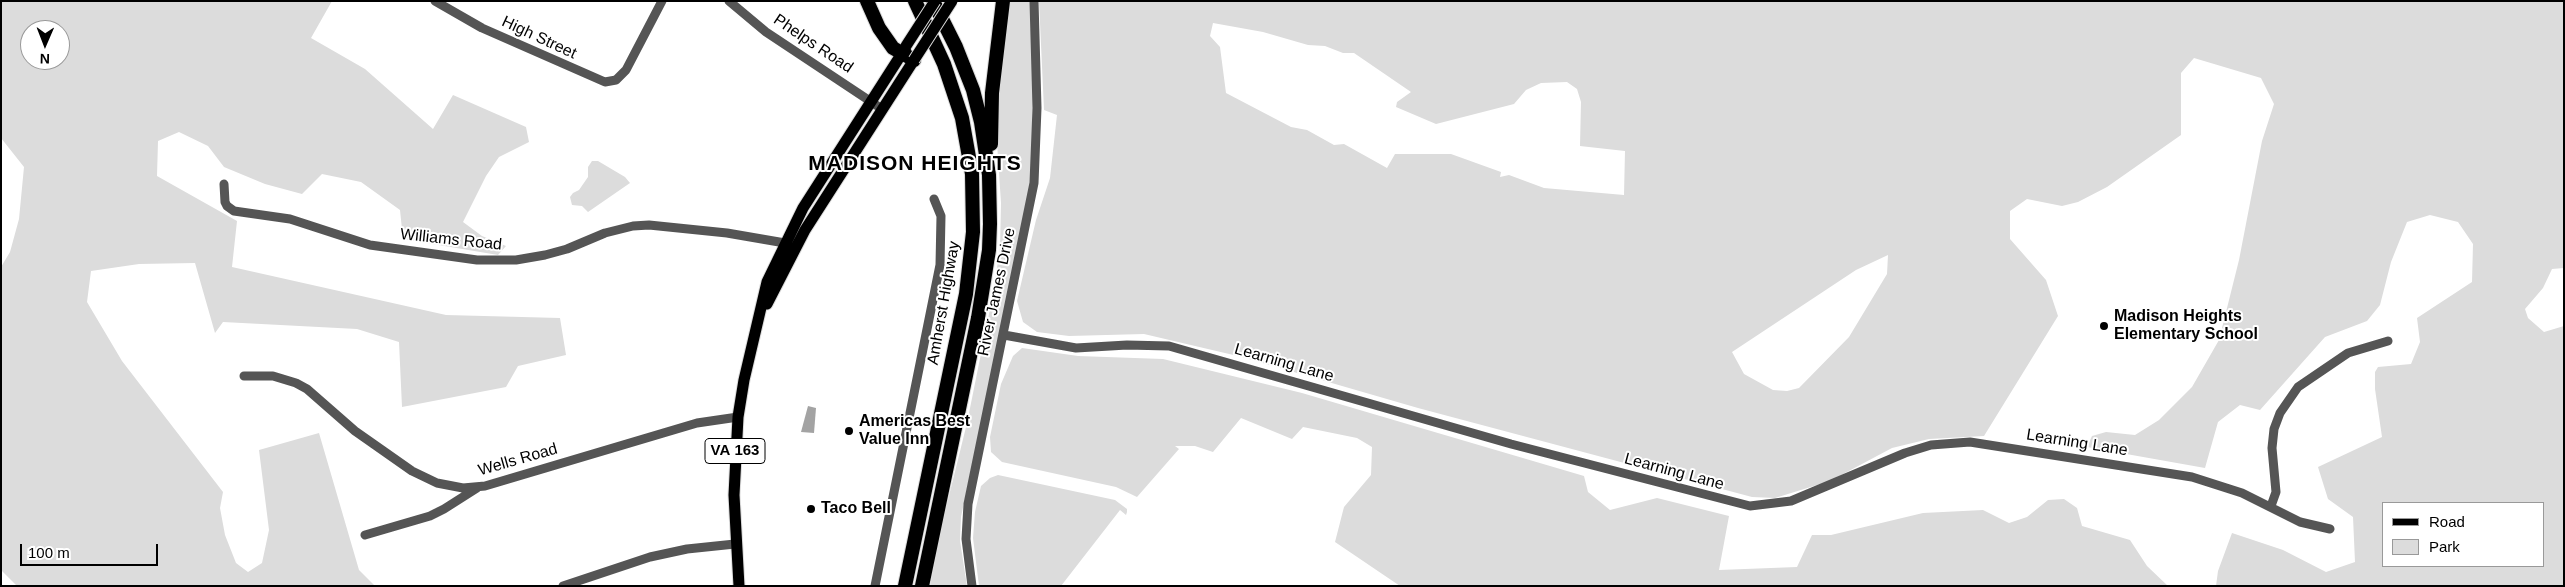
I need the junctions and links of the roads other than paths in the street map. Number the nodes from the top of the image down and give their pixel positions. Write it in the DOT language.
graph roads {
  1 [pos="435,1"];
  2 [pos="662,1"];
  3 [pos="729,1"];
  4 [pos="867,1"];
  5 [pos="915,1"];
  6 [pos="934,1"];
  7 [pos="952,1"];
  8 [pos="1003,1"];
  9 [pos="1034,1"];
  10 [pos="904,50"];
  11 [pos="914,60"];
  12 [pos="871,101"];
  13 [pos="882,109"];
  14 [pos="224,184"];
  15 [pos="990,189"];
  16 [pos="934,199"];
  17 [pos="785,243"];
  18 [pos="758,318"];
  19 [pos="1004,335"];
  20 [pos="2388,341"];
  21 [pos="244,376"];
  22 [pos="738,417"];
  23 [pos="477,487"];
  24 [pos="2271,506"];
  25 [pos="2330,529"];
  26 [pos="365,535"];
  27 [pos="735,544"];
  28 [pos="562,586"];
  29 [pos="739,586"];
  30 [pos="875,586"];
  31 [pos="905,586"];
  32 [pos="922,586"];
  33 [pos="972,586"];
  1 -- 2 [label="street, High Street"];
  3 -- 12 [label="street, Phelps Road"];
  4 -- 10 [label="highway"];
  5 -- 31 [label="highway, Amherst Highway"];
  6 -- 10 [label="main road, VA 163, bridge"];
  6 -- 15 [label="highway"];
  7 -- 11 [label="main road, VA 163, bridge"];
  8 -- 15 [label="highway"];
  9 -- 19 [label="street, River James Drive"];
  10 -- 11 [label="highway"];
  10 -- 12 [label="main road, VA 163"];
  11 -- 13 [label="main road, VA 163"];
  12 -- 13 [label="street, Phelps Road"];
  12 -- 17 [label="main road, VA 163"];
  13 -- 18 [label="main road, VA 163"];
  14 -- 17 [label="street, Williams Road"];
  15 -- 32 [label="highway"];
  16 -- 30 [label="street"];
  17 -- 18 [label="main road, VA 163"];
  18 -- 22 [label="main road, VA 163"];
  19 -- 24 [label="street, Learning Lane"];
  19 -- 33 [label="street, River James Drive"];
  20 -- 24 [label="street"];
  21 -- 23 [label="street, Wells Road"];
  22 -- 23 [label="street, Wells Road"];
  22 -- 27 [label="main road, VA 163"];
  23 -- 26 [label="street"];
  24 -- 25 [label="street, Learning Lane"];
  27 -- 28 [label="street"];
  27 -- 29 [label="main road, VA 163"];
}
